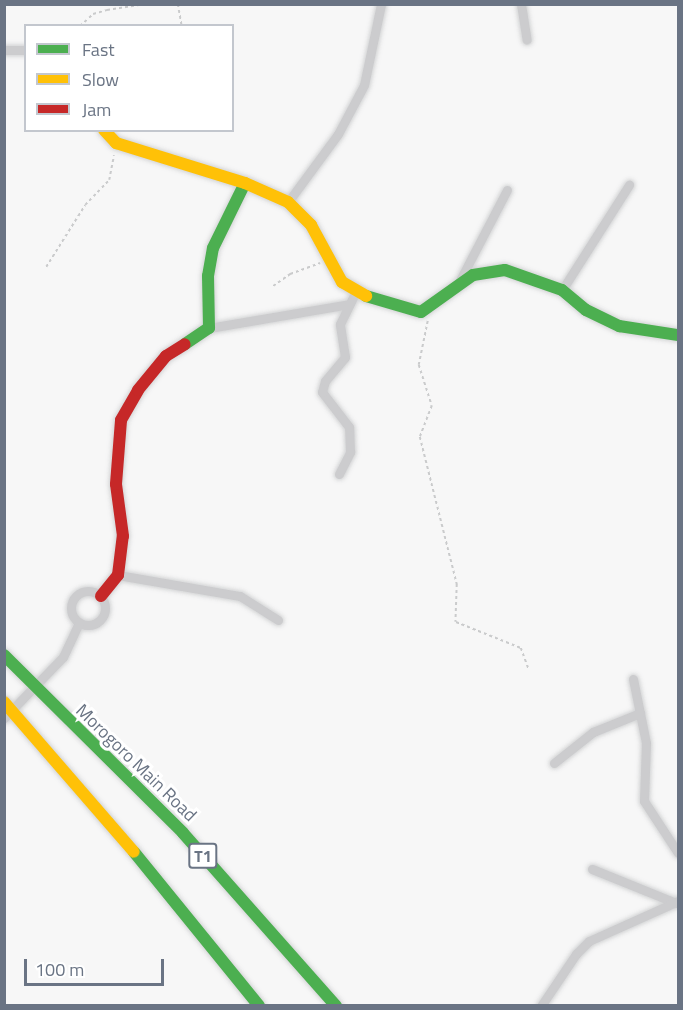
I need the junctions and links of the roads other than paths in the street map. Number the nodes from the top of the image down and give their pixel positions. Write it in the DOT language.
graph roads {
  1 [pos="381,4"];
  2 [pos="521,4"];
  3 [pos="527,40"];
  4 [pos="4,50"];
  5 [pos="24,50"];
  6 [pos="106,132"];
  7 [pos="245,183"];
  8 [pos="629,185"];
  9 [pos="507,190"];
  10 [pos="288,202"];
  11 [pos="458,284"];
  12 [pos="562,290"];
  13 [pos="352,298"];
  14 [pos="209,328"];
  15 [pos="678,335"];
  16 [pos="339,474"];
  17 [pos="118,575"];
  18 [pos="101,596"];
  19 [pos="278,620"];
  20 [pos="79,623"];
  21 [pos="4,655"];
  22 [pos="633,679"];
  23 [pos="36,689"];
  24 [pos="7,710"];
  25 [pos="640,713"];
  26 [pos="554,763"];
  27 [pos="678,853"];
  28 [pos="592,869"];
  29 [pos="677,902"];
  30 [pos="259,1005"];
  31 [pos="336,1005"];
  32 [pos="541,1005"];
  1 -- 10 [label="street"];
  2 -- 3 [label="street"];
  4 -- 5 [label="street"];
  6 -- 7 [label="main road"];
  7 -- 10 [label="main road"];
  7 -- 14 [label="main road"];
  8 -- 12 [label="street"];
  9 -- 11 [label="street"];
  10 -- 13 [label="main road"];
  11 -- 12 [label="main road"];
  11 -- 13 [label="main road"];
  12 -- 15 [label="main road"];
  13 -- 14 [label="street"];
  13 -- 16 [label="street"];
  14 -- 17 [label="main road"];
  17 -- 18 [label="main road"];
  17 -- 19 [label="street"];
  18 -- 20 [label="street"];
  18 -- 20 [label="street"];
  20 -- 23 [label="street"];
  21 -- 23 [label="main road, Morogoro Main Road / T1"];
  22 -- 25 [label="street"];
  23 -- 24 [label="street"];
  23 -- 31 [label="main road, Morogoro Main Road / T1"];
  24 -- 30 [label="main road"];
  25 -- 26 [label="street"];
  25 -- 27 [label="street"];
  28 -- 29 [label="street"];
  29 -- 32 [label="street"];
}
